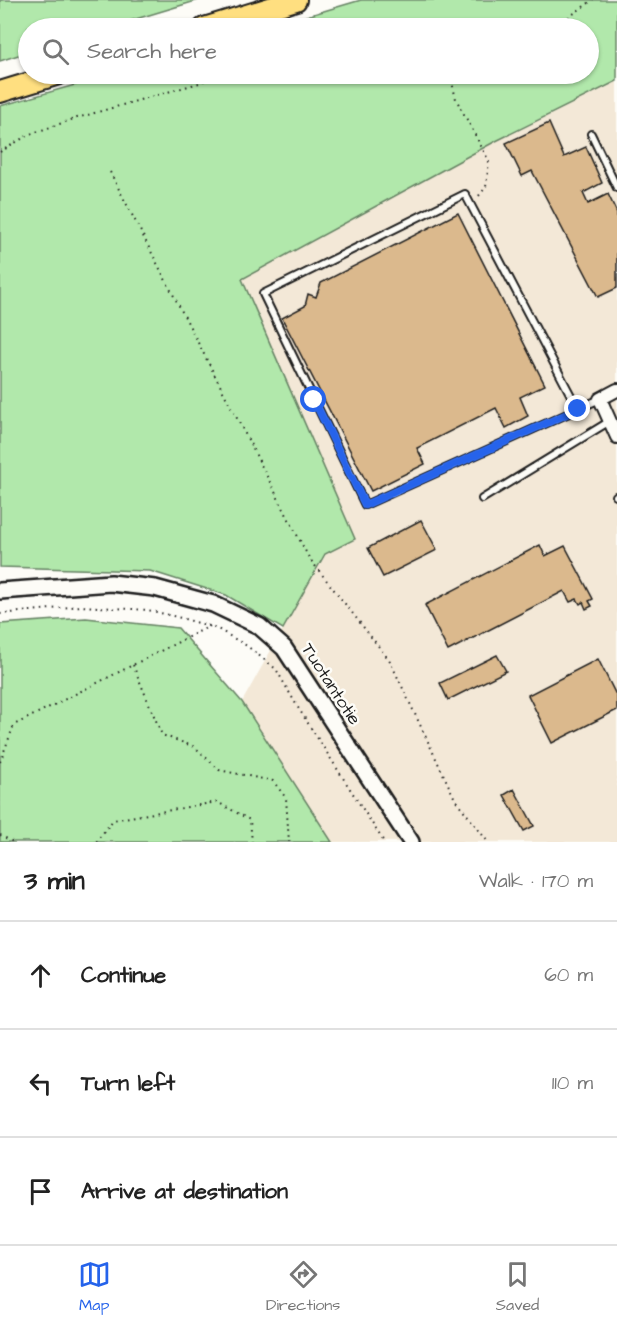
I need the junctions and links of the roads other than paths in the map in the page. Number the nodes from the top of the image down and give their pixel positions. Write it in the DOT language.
graph roads {
  1 [pos="296,0"];
  2 [pos="237,18"];
  3 [pos="26,84"];
  4 [pos="0,92"];
  5 [pos="591,134"];
  6 [pos="617,188"];
  7 [pos="617,390"];
  8 [pos="600,399"];
  9 [pos="578,409"];
  10 [pos="609,421"];
  11 [pos="617,437"];
  12 [pos="482,499"];
  13 [pos="0,591"];
  14 [pos="411,842"];
  1 -- 2 [label="main road"];
  3 -- 4 [label="main road"];
  5 -- 6 [label="lane"];
  7 -- 8 [label="street"];
  8 -- 9 [label="lane"];
  8 -- 10 [label="street"];
  9 -- 9 [label="lane"];
  10 -- 11 [label="street"];
  10 -- 12 [label="lane"];
  13 -- 14 [label="street, Tuotantotie"];
}
